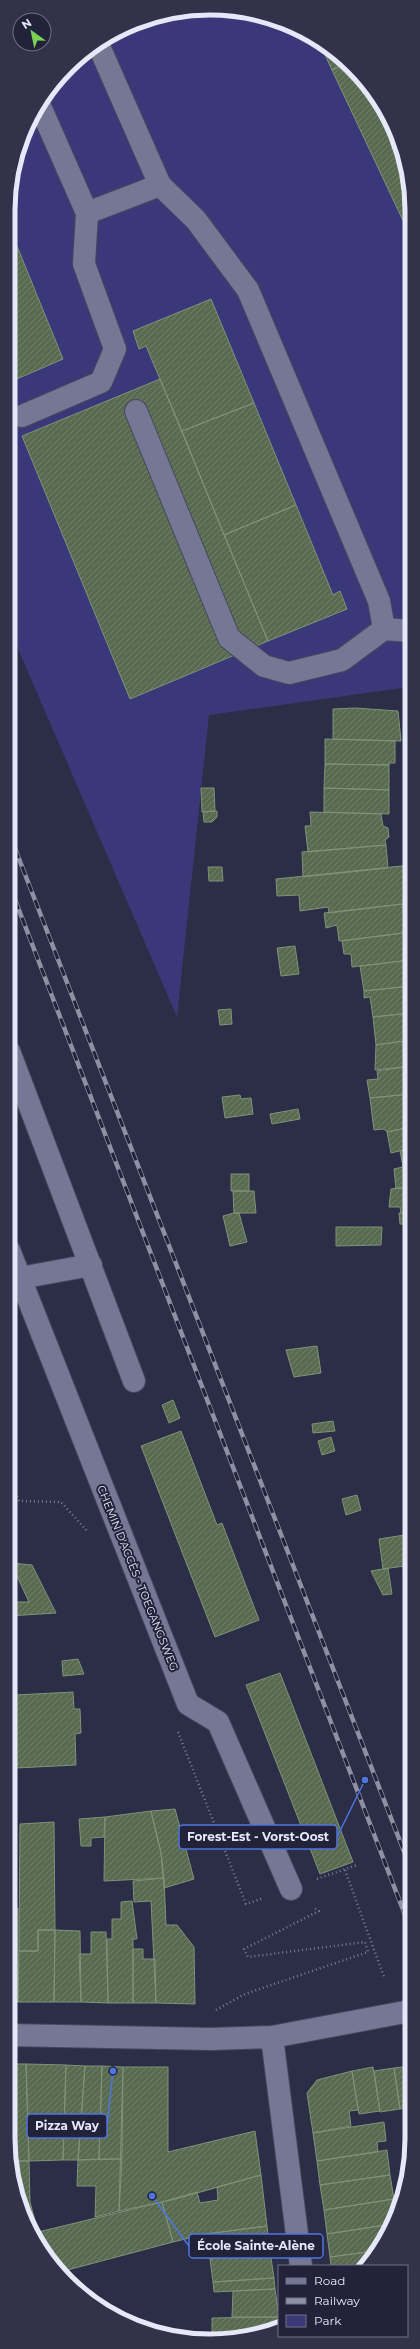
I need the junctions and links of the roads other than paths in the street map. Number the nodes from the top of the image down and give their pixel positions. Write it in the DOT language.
graph roads {
  1 [pos="100,49"];
  2 [pos="42,111"];
  3 [pos="160,184"];
  4 [pos="87,213"];
  5 [pos="136,411"];
  6 [pos="22,416"];
  7 [pos="384,629"];
  8 [pos="405,631"];
  9 [pos="15,1067"];
  10 [pos="15,1265"];
  11 [pos="91,1265"];
  12 [pos="20,1278"];
  13 [pos="134,1381"];
  14 [pos="291,1889"];
  15 [pos="405,2012"];
  16 [pos="15,2035"];
  17 [pos="272,2037"];
  18 [pos="301,2265"];
  1 -- 3 [label="street"];
  2 -- 4 [label="street"];
  3 -- 4 [label="street"];
  3 -- 7 [label="street"];
  4 -- 6 [label="street"];
  5 -- 7 [label="street"];
  7 -- 8 [label="street"];
  9 -- 11 [label="street"];
  10 -- 12 [label="street, CHEMIN D'ACCÈS - TOEGANGSWEG"];
  11 -- 12 [label="street"];
  11 -- 13 [label="street"];
  12 -- 14 [label="street, CHEMIN D'ACCÈS - TOEGANGSWEG"];
  15 -- 17 [label="street"];
  16 -- 17 [label="street"];
  17 -- 18 [label="street"];
}
